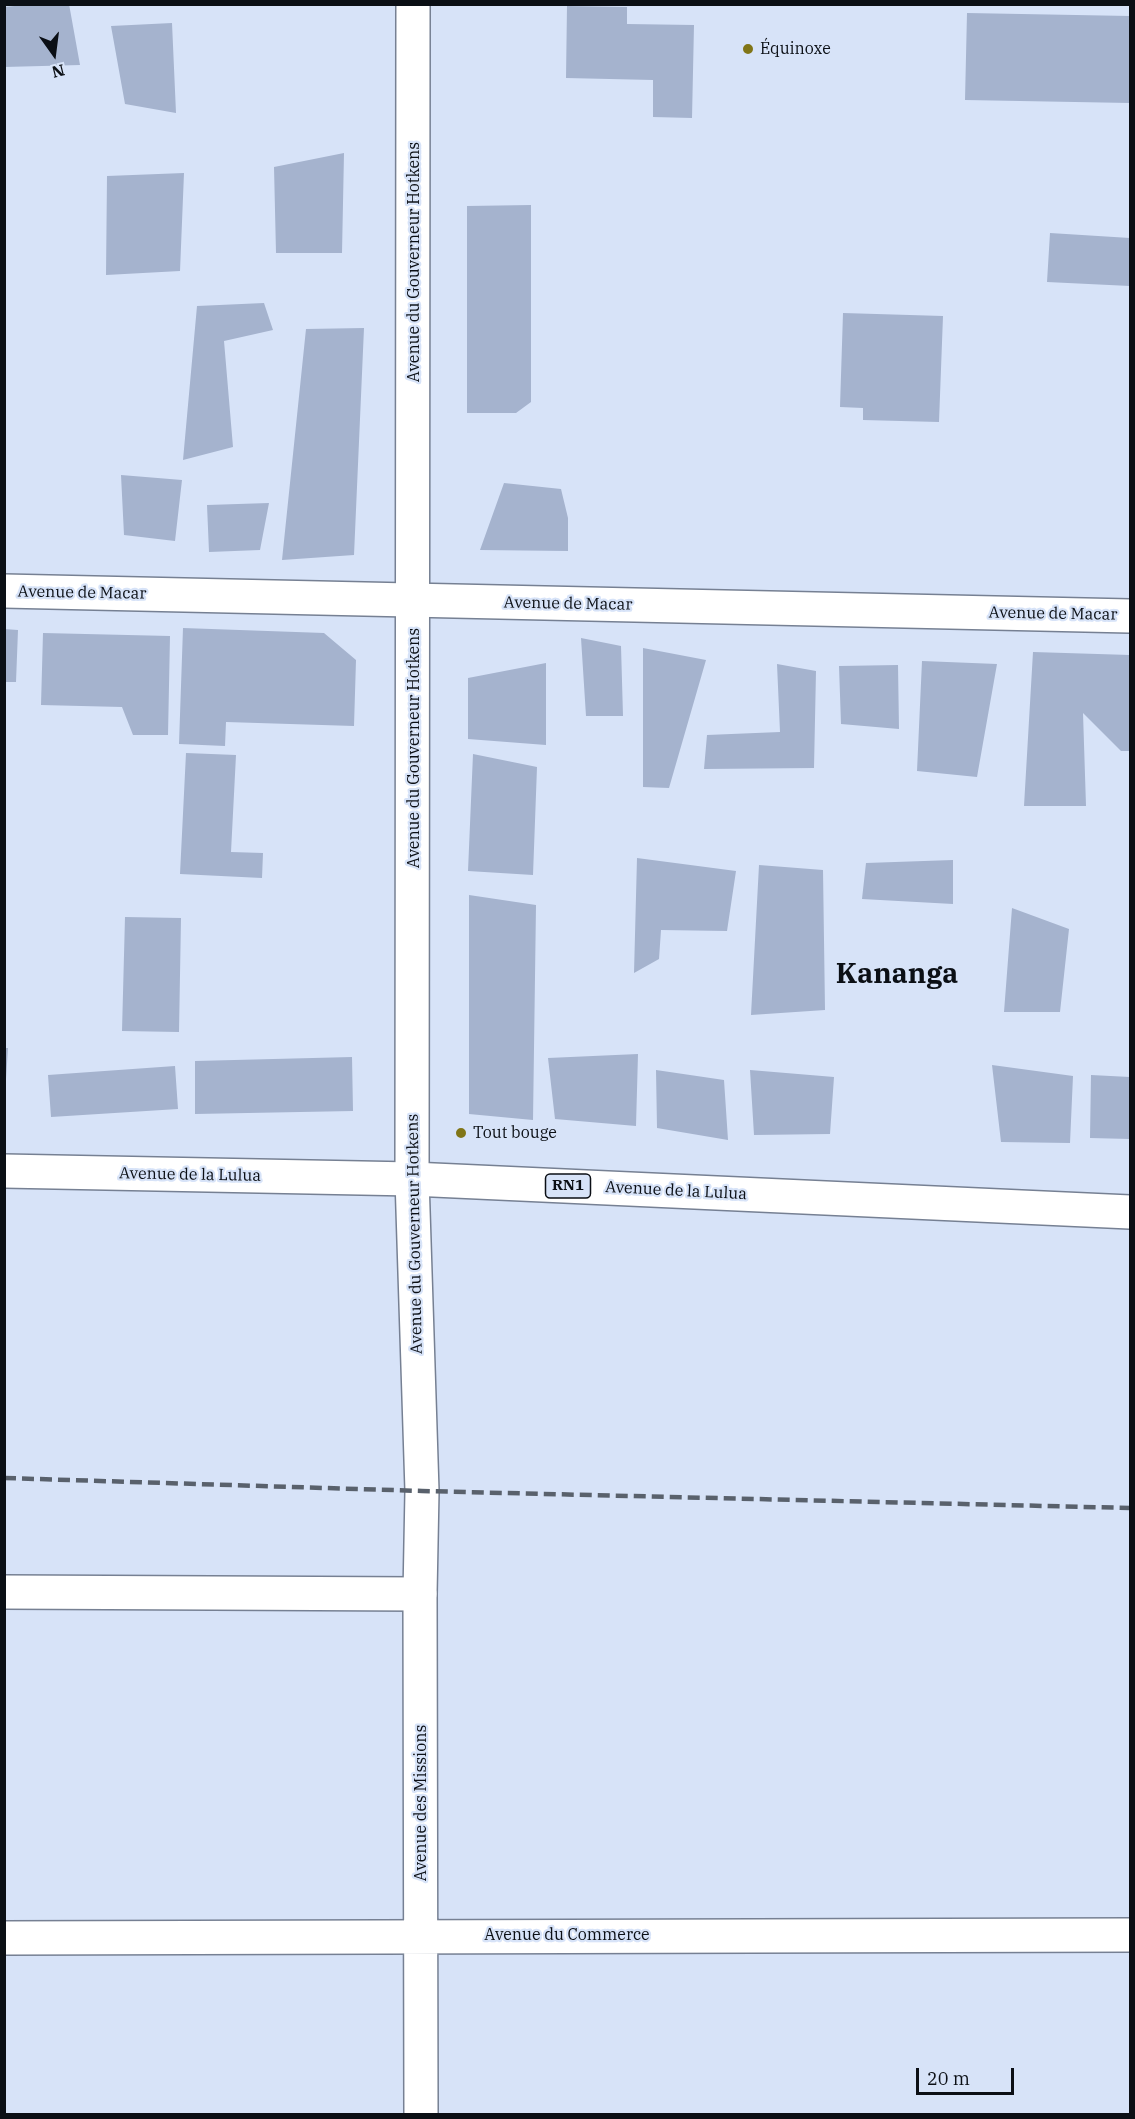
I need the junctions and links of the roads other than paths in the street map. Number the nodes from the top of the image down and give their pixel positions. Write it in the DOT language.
graph roads {
  1 [pos="413,4"];
  2 [pos="4,591"];
  3 [pos="414,600"];
  4 [pos="1131,616"];
  5 [pos="4,1171"];
  6 [pos="412,1179"];
  7 [pos="1131,1212"];
  8 [pos="422,1491"];
  9 [pos="4,1592"];
  10 [pos="420,1594"];
  11 [pos="1131,1935"];
  12 [pos="422,1936"];
  13 [pos="4,1938"];
  14 [pos="421,2115"];
  1 -- 3 [label="main road, Avenue du Gouverneur Hotkens"];
  2 -- 3 [label="main road, Avenue de Macar"];
  3 -- 4 [label="main road, Avenue de Macar"];
  3 -- 6 [label="main road, Avenue du Gouverneur Hotkens"];
  5 -- 6 [label="main road, Avenue de la Lulua / RN1"];
  6 -- 7 [label="main road, Avenue de la Lulua / RN1"];
  6 -- 8 [label="main road, Avenue du Gouverneur Hotkens"];
  8 -- 10 [label="main road, Avenue des Missions"];
  9 -- 10 [label="main road"];
  10 -- 12 [label="main road, Avenue des Missions"];
  11 -- 12 [label="main road, Avenue du Commerce"];
  12 -- 13 [label="main road, Avenue du Commerce"];
  12 -- 14 [label="main road, Avenue des Missions"];
}
